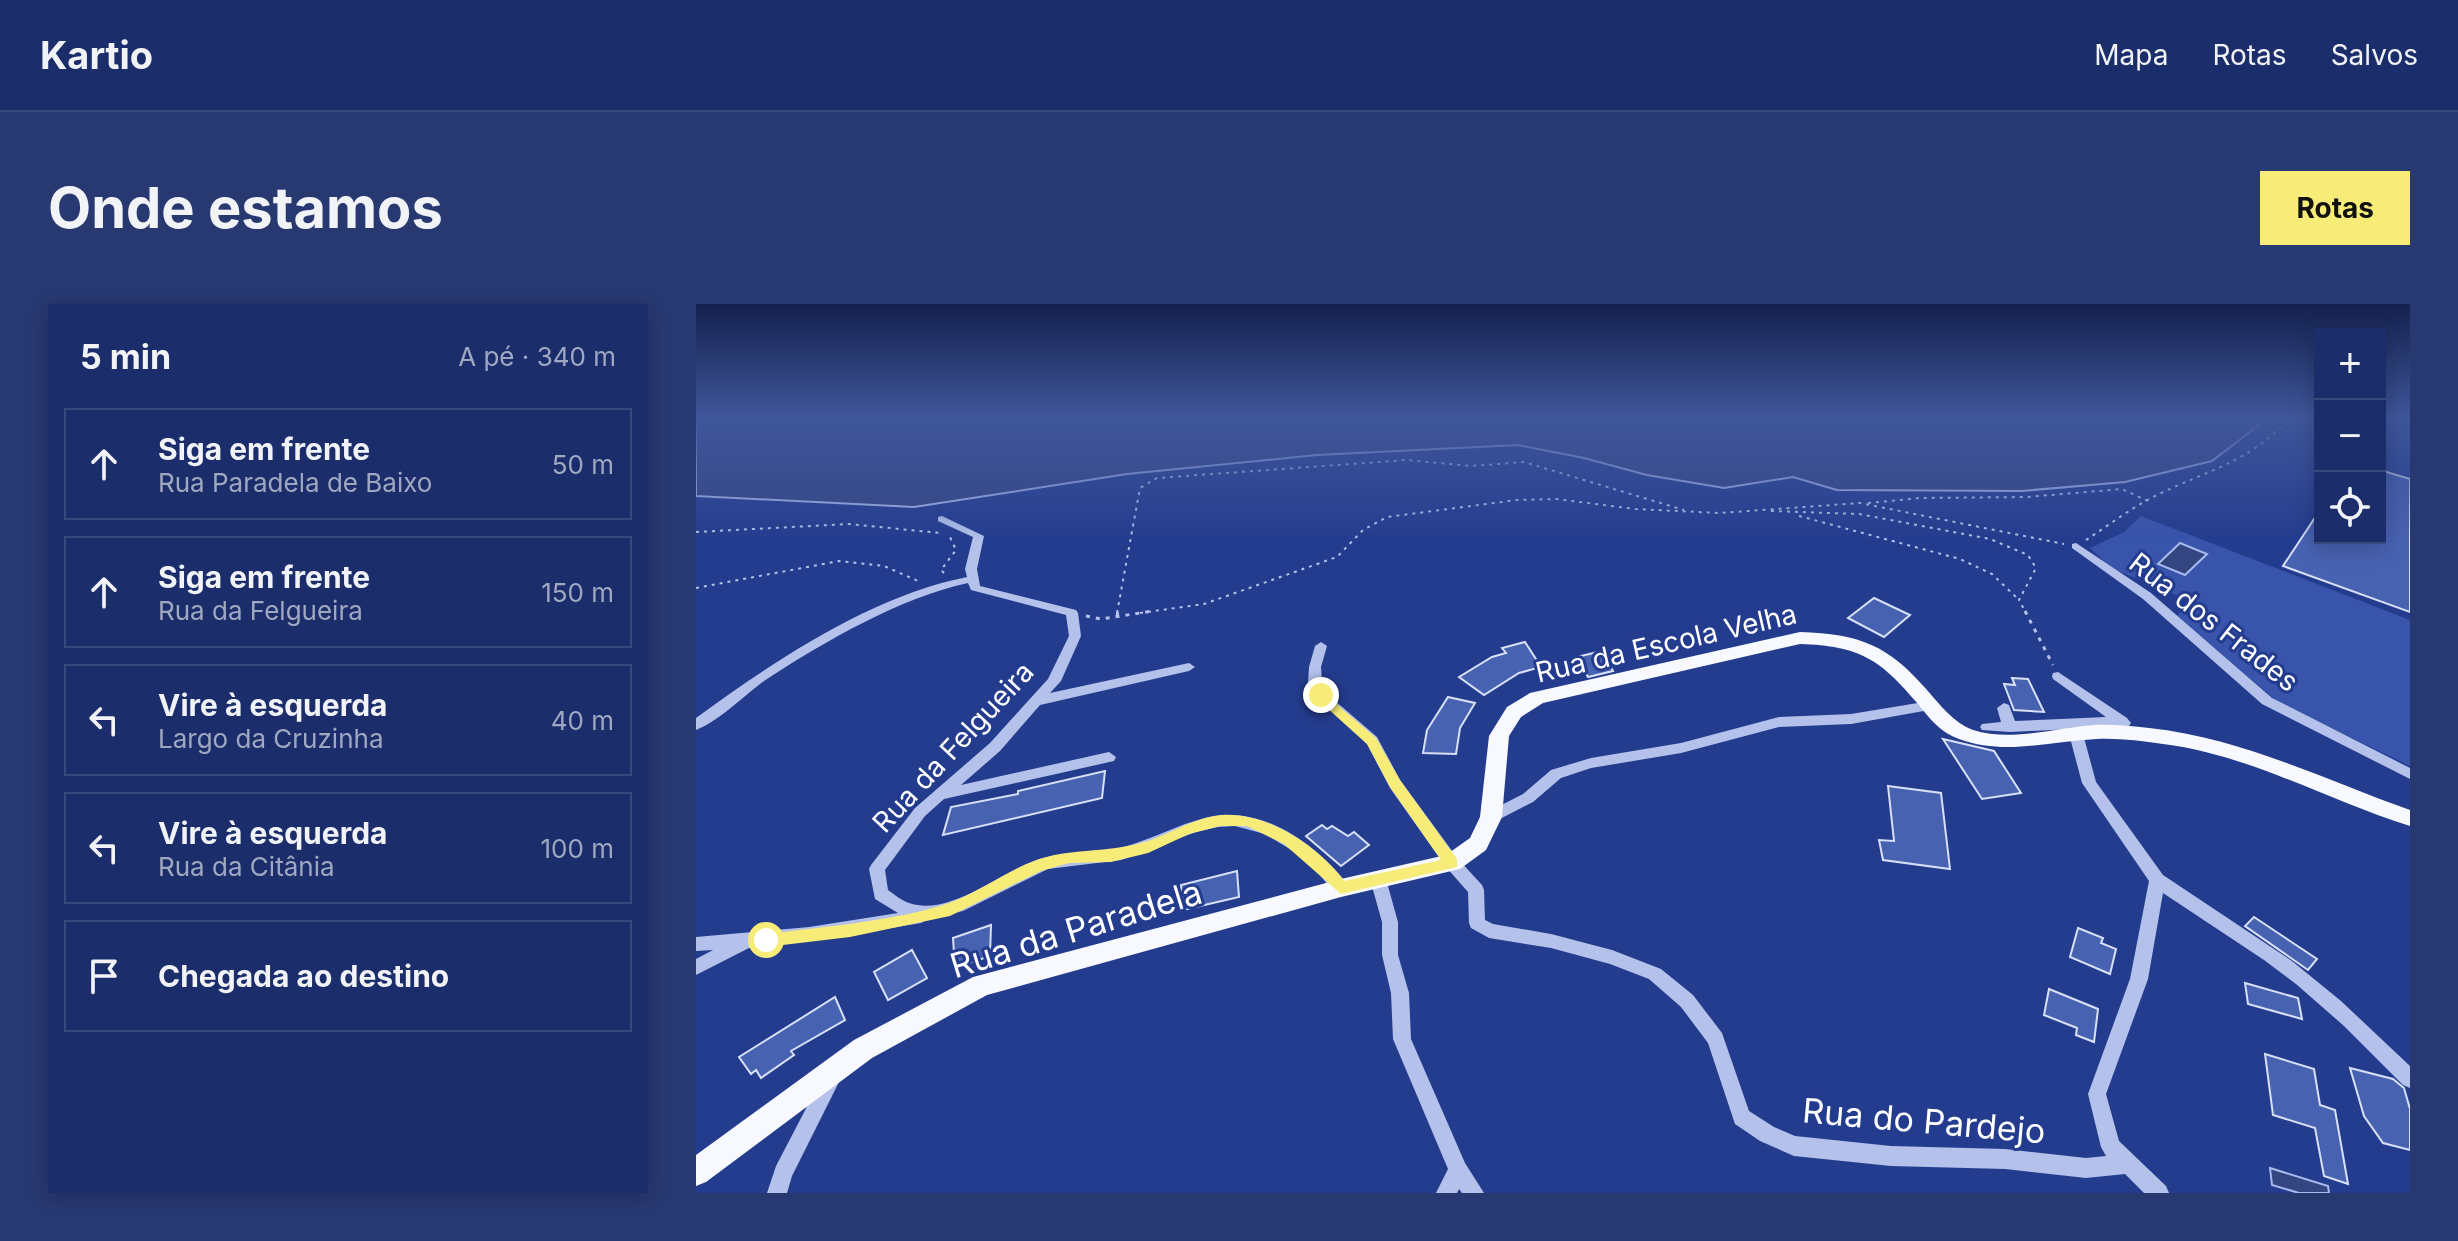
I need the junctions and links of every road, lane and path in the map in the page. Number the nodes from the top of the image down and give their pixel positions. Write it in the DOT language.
graph roads {
  1 [pos="2238,459"];
  2 [pos="2148,501"];
  3 [pos="1860,503"];
  4 [pos="1759,510"];
  5 [pos="1691,512"];
  6 [pos="1795,514"];
  7 [pos="942,519"];
  8 [pos="696,532"];
  9 [pos="2076,546"];
  10 [pos="965,580"];
  11 [pos="939,586"];
  12 [pos="696,588"];
  13 [pos="2019,600"];
  14 [pos="1072,613"];
  15 [pos="1117,617"];
  16 [pos="1321,646"];
  17 [pos="1189,667"];
  18 [pos="2058,676"];
  19 [pos="1036,701"];
  20 [pos="1930,706"];
  21 [pos="2004,708"];
  22 [pos="2122,721"];
  23 [pos="696,725"];
  24 [pos="1987,727"];
  25 [pos="2010,727"];
  26 [pos="2076,734"];
  27 [pos="2141,735"];
  28 [pos="1109,757"];
  29 [pos="2410,774"];
  30 [pos="941,794"];
  31 [pos="1491,817"];
  32 [pos="2410,818"];
  33 [pos="1452,863"];
  34 [pos="1378,879"];
  35 [pos="2157,880"];
  36 [pos="1341,888"];
  37 [pos="950,910"];
  38 [pos="748,941"];
  39 [pos="696,944"];
  40 [pos="696,967"];
  41 [pos="840,1066"];
  42 [pos="2410,1079"];
  43 [pos="2129,1164"];
  44 [pos="1458,1170"];
  45 [pos="696,1172"];
  46 [pos="777,1193"];
  47 [pos="1446,1193"];
  48 [pos="1474,1193"];
  49 [pos="2159,1193"];
  1 -- 2 [label="path"];
  2 -- 3 [label="path"];
  2 -- 9 [label="path"];
  3 -- 4 [label="path"];
  3 -- 9 [label="path"];
  4 -- 5 [label="path"];
  4 -- 6 [label="path"];
  5 -- 15 [label="path"];
  5 -- 15 [label="path"];
  6 -- 13 [label="path"];
  6 -- 13 [label="path"];
  7 -- 10 [label="street"];
  8 -- 10 [label="path"];
  9 -- 29 [label="street, Rua dos Frades"];
  10 -- 11 [label="street"];
  10 -- 14 [label="street"];
  11 -- 12 [label="path"];
  11 -- 23 [label="street"];
  13 -- 18 [label="path"];
  14 -- 15 [label="path"];
  14 -- 19 [label="street, Rua da Felgueira"];
  16 -- 33 [label="street"];
  17 -- 19 [label="street"];
  18 -- 22 [label="street"];
  19 -- 30 [label="street, Rua da Felgueira"];
  20 -- 26 [label="main road, Rua da Escola Velha"];
  20 -- 31 [label="street"];
  20 -- 31 [label="main road, Rua da Escola Velha"];
  21 -- 25 [label="street"];
  22 -- 25 [label="street"];
  22 -- 27 [label="street"];
  24 -- 25 [label="street"];
  26 -- 27 [label="main road, Rua da Escola Velha"];
  26 -- 35 [label="street"];
  27 -- 32 [label="main road, Rua da Escola Velha"];
  28 -- 30 [label="street"];
  30 -- 37 [label="street, Rua da Felgueira"];
  31 -- 33 [label="main road, Rua da Escola Velha"];
  33 -- 34 [label="main road, Rua da Paradela"];
  33 -- 43 [label="street, Rua do Pardejo"];
  34 -- 36 [label="main road, Rua da Paradela"];
  34 -- 44 [label="street"];
  35 -- 42 [label="street"];
  35 -- 43 [label="street"];
  36 -- 37 [label="street, Rua da Felgueira"];
  36 -- 41 [label="main road, Rua da Paradela"];
  37 -- 38 [label="street"];
  38 -- 39 [label="street"];
  38 -- 40 [label="street"];
  41 -- 45 [label="main road, Rua da Paradela"];
  41 -- 46 [label="street"];
  43 -- 49 [label="street"];
  44 -- 47 [label="street"];
  44 -- 48 [label="street"];
}
